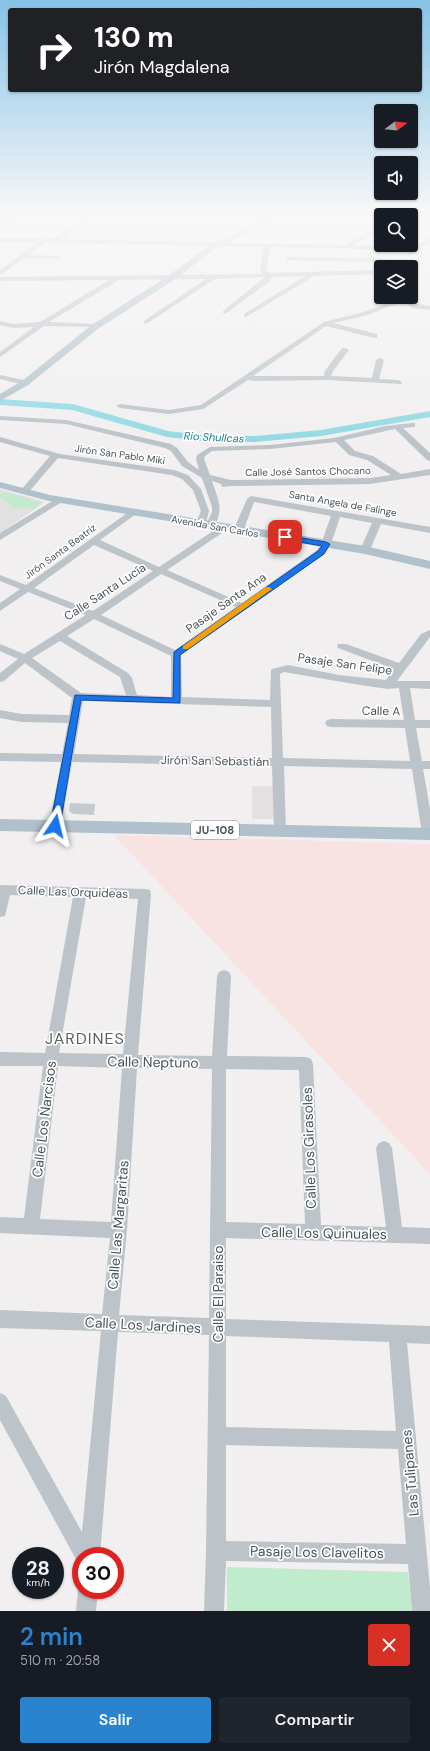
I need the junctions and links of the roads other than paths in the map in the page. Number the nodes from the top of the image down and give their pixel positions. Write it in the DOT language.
graph roads {
  1 [pos="94,292"];
  2 [pos="148,292"];
  3 [pos="190,292"];
  4 [pos="252,292"];
  5 [pos="284,292"];
  6 [pos="388,304"];
  7 [pos="409,304"];
  8 [pos="430,308"];
  9 [pos="226,312"];
  10 [pos="246,315"];
  11 [pos="146,322"];
  12 [pos="0,323"];
  13 [pos="326,323"];
  14 [pos="42,324"];
  15 [pos="96,326"];
  16 [pos="374,336"];
  17 [pos="345,350"];
  18 [pos="0,355"];
  19 [pos="380,360"];
  20 [pos="0,377"];
  21 [pos="245,377"];
  22 [pos="327,378"];
  23 [pos="375,381"];
  24 [pos="398,382"];
  25 [pos="25,383"];
  26 [pos="4,396"];
  27 [pos="120,406"];
  28 [pos="0,418"];
  29 [pos="412,425"];
  30 [pos="397,427"];
  31 [pos="0,439"];
  32 [pos="338,439"];
  33 [pos="55,456"];
  34 [pos="430,458"];
  35 [pos="430,472"];
  36 [pos="207,476"];
  37 [pos="400,477"];
  38 [pos="231,483"];
  39 [pos="0,485"];
  40 [pos="24,492"];
  41 [pos="212,493"];
  42 [pos="58,500"];
  43 [pos="133,512"];
  44 [pos="336,514"];
  45 [pos="378,520"];
  46 [pos="206,524"];
  47 [pos="225,528"];
  48 [pos="238,530"];
  49 [pos="430,530"];
  50 [pos="0,537"];
  51 [pos="93,541"];
  52 [pos="326,544"];
  53 [pos="365,550"];
  54 [pos="430,565"];
  55 [pos="161,571"];
  56 [pos="0,578"];
  57 [pos="27,588"];
  58 [pos="243,607"];
  59 [pos="0,608"];
  60 [pos="94,615"];
  61 [pos="430,633"];
  62 [pos="59,636"];
  63 [pos="342,646"];
  64 [pos="0,647"];
  65 [pos="176,654"];
  66 [pos="25,658"];
  67 [pos="401,668"];
  68 [pos="0,679"];
  69 [pos="388,685"];
  70 [pos="404,685"];
  71 [pos="430,685"];
  72 [pos="78,697"];
  73 [pos="132,699"];
  74 [pos="177,701"];
  75 [pos="276,704"];
  76 [pos="0,714"];
  77 [pos="74,720"];
  78 [pos="331,723"];
  79 [pos="410,724"];
  80 [pos="430,724"];
  81 [pos="0,757"];
  82 [pos="67,758"];
  83 [pos="277,762"];
  84 [pos="417,765"];
  85 [pos="430,765"];
  86 [pos="0,825"];
  87 [pos="55,826"];
  88 [pos="280,831"];
  89 [pos="429,834"];
  90 [pos="2,890"];
  91 [pos="80,892"];
  92 [pos="145,894"];
  93 [pos="0,912"];
  94 [pos="224,976"];
  95 [pos="0,1059"];
  96 [pos="51,1060"];
  97 [pos="130,1061"];
  98 [pos="219,1063"];
  99 [pos="306,1064"];
  100 [pos="384,1148"];
  101 [pos="0,1225"];
  102 [pos="31,1227"];
  103 [pos="119,1230"];
  104 [pos="218,1230"];
  105 [pos="313,1232"];
  106 [pos="395,1235"];
  107 [pos="430,1236"];
  108 [pos="0,1319"];
  109 [pos="110,1323"];
  110 [pos="218,1328"];
  111 [pos="397,1334"];
  112 [pos="430,1335"];
  113 [pos="0,1402"];
  114 [pos="217,1436"];
  115 [pos="407,1440"];
  116 [pos="79,1547"];
  117 [pos="91,1547"];
  118 [pos="216,1551"];
  119 [pos="417,1554"];
  120 [pos="87,1599"];
  121 [pos="86,1611"];
  122 [pos="214,1611"];
  123 [pos="422,1611"];
  1 -- 14 [label="street"];
  2 -- 15 [label="main road"];
  3 -- 11 [label="street"];
  4 -- 9 [label="street"];
  5 -- 10 [label="street"];
  6 -- 13 [label="street"];
  7 -- 8 [label="street"];
  12 -- 14 [label="street"];
  13 -- 16 [label="street"];
  13 -- 21 [label="street"];
  14 -- 15 [label="street"];
  14 -- 18 [label="street"];
  15 -- 25 [label="main road"];
  17 -- 22 [label="street"];
  19 -- 23 [label="street"];
  20 -- 25 [label="street"];
  21 -- 22 [label="street"];
  21 -- 27 [label="street"];
  22 -- 23 [label="street"];
  23 -- 24 [label="street"];
  25 -- 26 [label="main road"];
  28 -- 36 [label="street"];
  29 -- 30 [label="street"];
  30 -- 32 [label="street"];
  30 -- 34 [label="street"];
  31 -- 33 [label="street, Jirón San Pablo Miki"];
  32 -- 36 [label="street"];
  32 -- 37 [label="street"];
  33 -- 40 [label="street"];
  33 -- 46 [label="street, Jirón San Pablo Miki"];
  35 -- 37 [label="street, Calle José Santos Chocano"];
  36 -- 38 [label="street"];
  36 -- 41 [label="street"];
  37 -- 38 [label="street, Calle José Santos Chocano"];
  38 -- 41 [label="street, Calle José Santos Chocano"];
  39 -- 40 [label="main road, Avenida San Carlos"];
  40 -- 42 [label="main road, Avenida San Carlos"];
  41 -- 46 [label="street"];
  42 -- 43 [label="main road, Avenida San Carlos"];
  42 -- 50 [label="street"];
  43 -- 46 [label="main road, Avenida San Carlos"];
  43 -- 51 [label="street, Jirón Santa Beatriz"];
  44 -- 45 [label="street, Santa Angela de Falinge"];
  44 -- 48 [label="street, Santa Angela de Falinge"];
  44 -- 52 [label="street"];
  45 -- 49 [label="street, Santa Angela de Falinge"];
  45 -- 53 [label="street"];
  46 -- 47 [label="main road, Avenida San Carlos"];
  47 -- 48 [label="main road, Avenida San Carlos"];
  47 -- 55 [label="street, Calle Santa Lucía"];
  48 -- 52 [label="main road, Avenida San Carlos"];
  51 -- 55 [label="street"];
  51 -- 57 [label="street, Jirón Santa Beatriz"];
  52 -- 53 [label="main road, Avenida San Carlos"];
  52 -- 58 [label="street, Pasaje Santa Ana"];
  53 -- 54 [label="main road, Avenida San Carlos"];
  55 -- 58 [label="street"];
  55 -- 60 [label="street, Calle Santa Lucía"];
  56 -- 57 [label="street"];
  57 -- 59 [label="street, Jirón Santa Beatriz"];
  57 -- 60 [label="street"];
  58 -- 65 [label="street, Pasaje Santa Ana"];
  60 -- 62 [label="street, Calle Santa Lucía"];
  60 -- 65 [label="street"];
  61 -- 67 [label="street"];
  62 -- 66 [label="street, Calle Santa Lucía"];
  62 -- 73 [label="street"];
  63 -- 67 [label="street"];
  64 -- 66 [label="street"];
  65 -- 74 [label="street"];
  66 -- 68 [label="street, Calle Santa Lucía"];
  66 -- 72 [label="street"];
  67 -- 69 [label="street"];
  69 -- 70 [label="street, Pasaje San Felipe"];
  69 -- 75 [label="street, Pasaje San Felipe"];
  70 -- 71 [label="street, Pasaje San Felipe"];
  70 -- 79 [label="street"];
  72 -- 73 [label="street"];
  72 -- 77 [label="street"];
  73 -- 74 [label="street"];
  74 -- 75 [label="street"];
  75 -- 83 [label="street"];
  76 -- 77 [label="street"];
  77 -- 82 [label="street"];
  78 -- 79 [label="street, Calle A"];
  79 -- 80 [label="street, Calle A"];
  79 -- 84 [label="street"];
  81 -- 82 [label="street, Jirón San Sebastián"];
  82 -- 83 [label="street, Jirón San Sebastián"];
  82 -- 87 [label="street"];
  83 -- 84 [label="street, Jirón San Sebastián"];
  83 -- 88 [label="street"];
  84 -- 85 [label="street, Jirón San Sebastián"];
  84 -- 89 [label="street"];
  86 -- 87 [label="main road, JU-108"];
  87 -- 88 [label="main road, JU-108"];
  88 -- 89 [label="main road, JU-108"];
  90 -- 91 [label="street, Calle Las Orquideas"];
  90 -- 93 [label="street"];
  91 -- 92 [label="street, Calle Las Orquideas"];
  91 -- 96 [label="street, Calle Los Narcisos"];
  92 -- 97 [label="street, Calle Las Margaritas"];
  94 -- 98 [label="street, Calle El Paraiso"];
  95 -- 96 [label="street, Calle Neptuno"];
  96 -- 97 [label="street, Calle Neptuno"];
  96 -- 102 [label="street, Calle Los Narcisos"];
  97 -- 98 [label="street, Calle Neptuno"];
  97 -- 103 [label="street, Calle Las Margaritas"];
  98 -- 99 [label="street, Calle Neptuno"];
  98 -- 104 [label="street, Calle El Paraiso"];
  99 -- 105 [label="street, Calle Los Girasoles"];
  100 -- 106 [label="street"];
  101 -- 102 [label="street"];
  102 -- 103 [label="street"];
  103 -- 109 [label="street, Calle Las Margaritas"];
  104 -- 105 [label="street, Calle Los Quinuales"];
  104 -- 110 [label="street, Calle El Paraiso"];
  105 -- 106 [label="street, Calle Los Quinuales"];
  106 -- 107 [label="street, Calle Los Quinuales"];
  108 -- 109 [label="street, Calle Los Jardines"];
  109 -- 110 [label="street, Calle Los Jardines"];
  109 -- 117 [label="street, Calle Las Margaritas"];
  110 -- 111 [label="street, Calle Los Jardines"];
  110 -- 114 [label="street, Calle El Paraiso"];
  111 -- 112 [label="street, Calle Los Jardines"];
  111 -- 115 [label="street, Las Tulipanes"];
  113 -- 116 [label="street"];
  114 -- 115 [label="street"];
  114 -- 118 [label="street, Calle El Paraiso"];
  115 -- 119 [label="street, Las Tulipanes"];
  118 -- 119 [label="street, Pasaje Los Clavelitos"];
  118 -- 122 [label="street, Calle El Paraiso"];
  119 -- 123 [label="street, Las Tulipanes"];
  120 -- 121 [label="street"];
}
